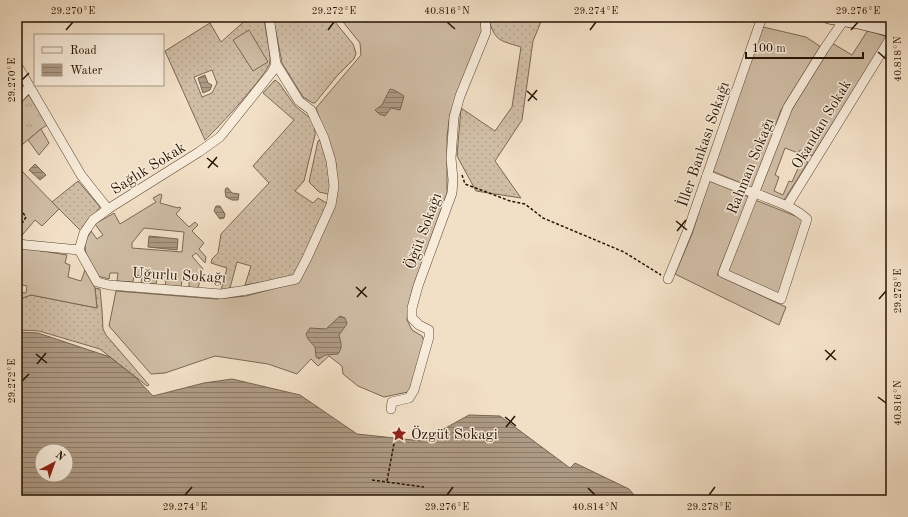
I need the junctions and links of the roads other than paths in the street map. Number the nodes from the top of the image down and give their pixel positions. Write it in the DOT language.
graph roads {
  1 [pos="269,17"];
  2 [pos="485,17"];
  3 [pos="762,17"];
  4 [pos="829,17"];
  5 [pos="867,17"];
  6 [pos="844,20"];
  7 [pos="891,24"];
  8 [pos="891,30"];
  9 [pos="891,37"];
  10 [pos="276,64"];
  11 [pos="17,65"];
  12 [pos="29,87"];
  13 [pos="17,100"];
  14 [pos="707,175"];
  15 [pos="754,193"];
  16 [pos="787,206"];
  17 [pos="108,209"];
  18 [pos="17,244"];
  19 [pos="79,250"];
  20 [pos="668,279"];
  21 [pos="391,409"];
  1 -- 10 [label="street, Uğurlu Sokağı"];
  2 -- 21 [label="street, Öğüt Sokağı"];
  3 -- 14 [label="street, İller Bankası Sokağı"];
  4 -- 6 [label="street"];
  5 -- 7 [label="street"];
  6 -- 8 [label="street"];
  6 -- 15 [label="street, Rahman Sokağı"];
  9 -- 16 [label="street, Okandan Sokak"];
  10 -- 17 [label="street, Sağlık Sokak"];
  10 -- 19 [label="street, Uğurlu Sokağı"];
  11 -- 12 [label="street"];
  12 -- 13 [label="street"];
  12 -- 17 [label="street"];
  14 -- 15 [label="street"];
  14 -- 20 [label="street, İller Bankası Sokağı"];
  15 -- 16 [label="street"];
  15 -- 16 [label="street, Rahman Sokağı"];
  17 -- 19 [label="street, Sağlık Sokak"];
  18 -- 19 [label="street"];
}
